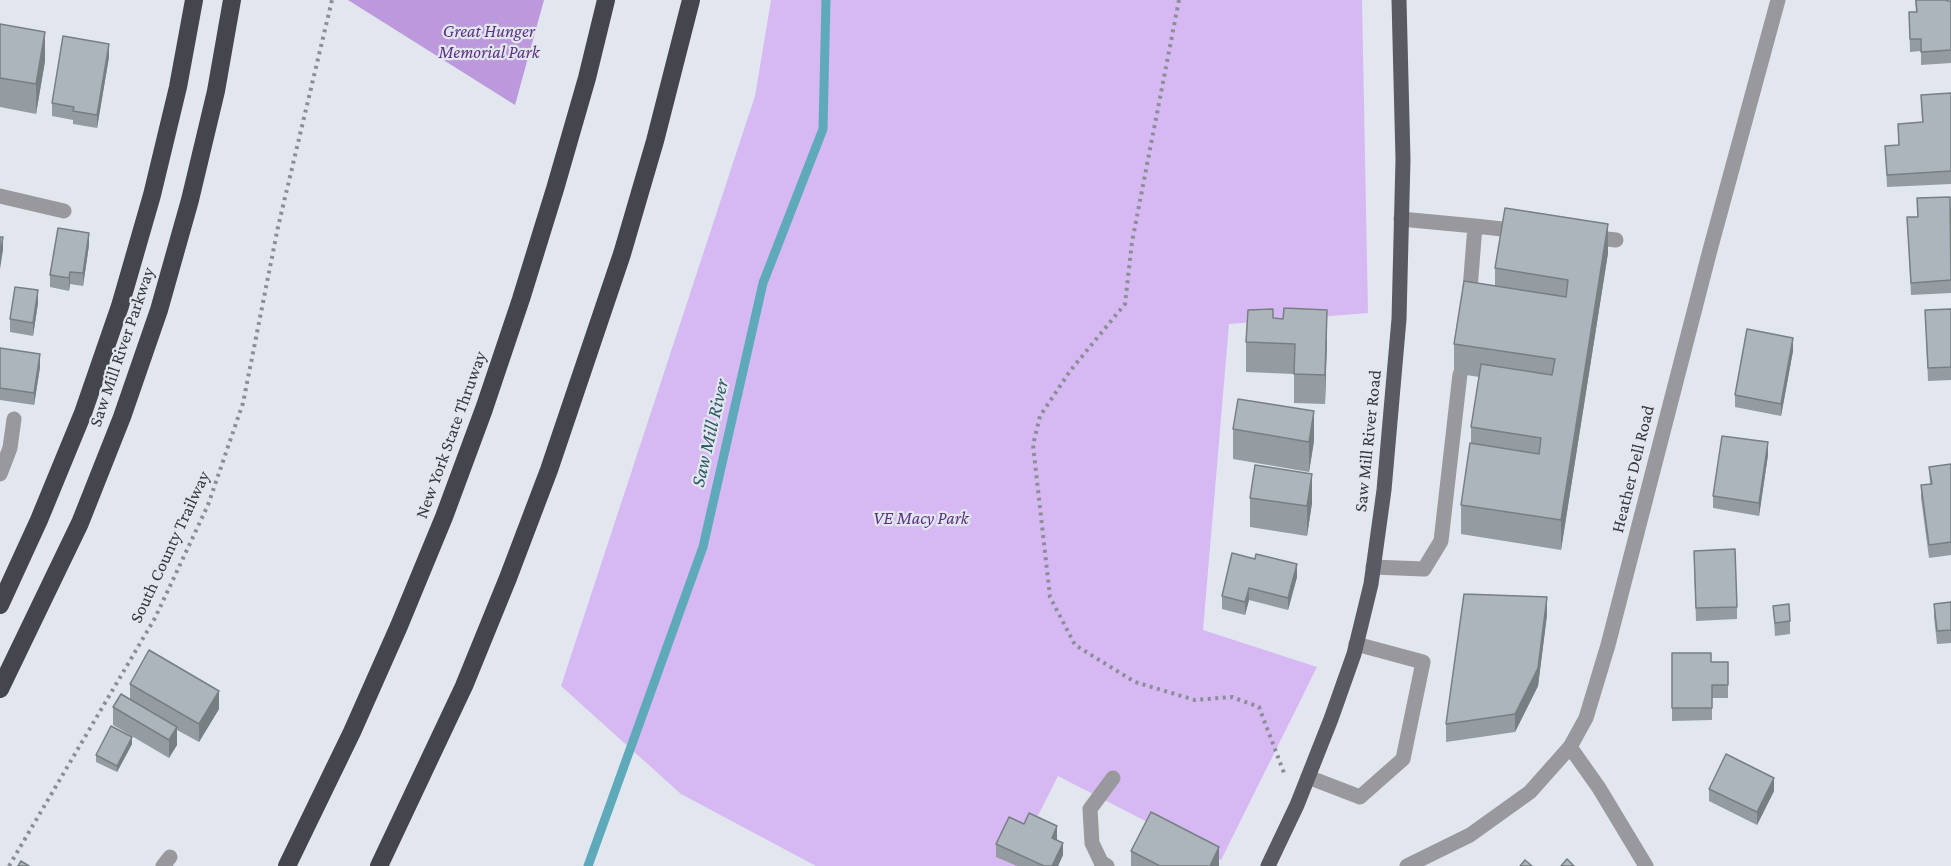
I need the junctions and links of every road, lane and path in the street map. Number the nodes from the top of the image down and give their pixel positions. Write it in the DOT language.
graph roads {
  1 [pos="194,0"];
  2 [pos="232,0"];
  3 [pos="332,0"];
  4 [pos="606,0"];
  5 [pos="691,0"];
  6 [pos="1179,0"];
  7 [pos="1399,0"];
  8 [pos="1778,0"];
  9 [pos="0,196"];
  10 [pos="64,211"];
  11 [pos="1401,219"];
  12 [pos="1475,226"];
  13 [pos="1534,232"];
  14 [pos="1569,236"];
  15 [pos="1616,240"];
  16 [pos="1469,311"];
  17 [pos="1460,374"];
  18 [pos="14,419"];
  19 [pos="0,474"];
  20 [pos="1373,567"];
  21 [pos="0,605"];
  22 [pos="1356,644"];
  23 [pos="0,689"];
  24 [pos="1570,747"];
  25 [pos="1308,777"];
  26 [pos="1113,778"];
  27 [pos="1297,805"];
  28 [pos="9,866"];
  29 [pos="287,866"];
  30 [pos="379,866"];
  31 [pos="1107,866"];
  32 [pos="1268,866"];
  33 [pos="1407,866"];
  34 [pos="1646,866"];
  1 -- 21 [label="highway, Saw Mill River Parkway"];
  2 -- 23 [label="highway, Saw Mill River Parkway"];
  3 -- 28 [label="path, South County Trailway"];
  4 -- 29 [label="highway, New York State Thruway"];
  5 -- 30 [label="highway"];
  6 -- 27 [label="path"];
  7 -- 11 [label="main road, Saw Mill River Road"];
  8 -- 24 [label="street, Heather Dell Road"];
  9 -- 10 [label="street"];
  11 -- 12 [label="street"];
  11 -- 20 [label="main road, Saw Mill River Road"];
  12 -- 13 [label="street"];
  12 -- 16 [label="street"];
  14 -- 15 [label="street"];
  17 -- 20 [label="street"];
  18 -- 19 [label="street"];
  20 -- 22 [label="main road, Saw Mill River Road"];
  22 -- 25 [label="main road, Saw Mill River Road"];
  22 -- 25 [label="street"];
  24 -- 33 [label="street, Heather Dell Road"];
  24 -- 34 [label="street"];
  25 -- 27 [label="main road, Saw Mill River Road"];
  26 -- 31 [label="street"];
  27 -- 32 [label="main road, Saw Mill River Road"];
}
